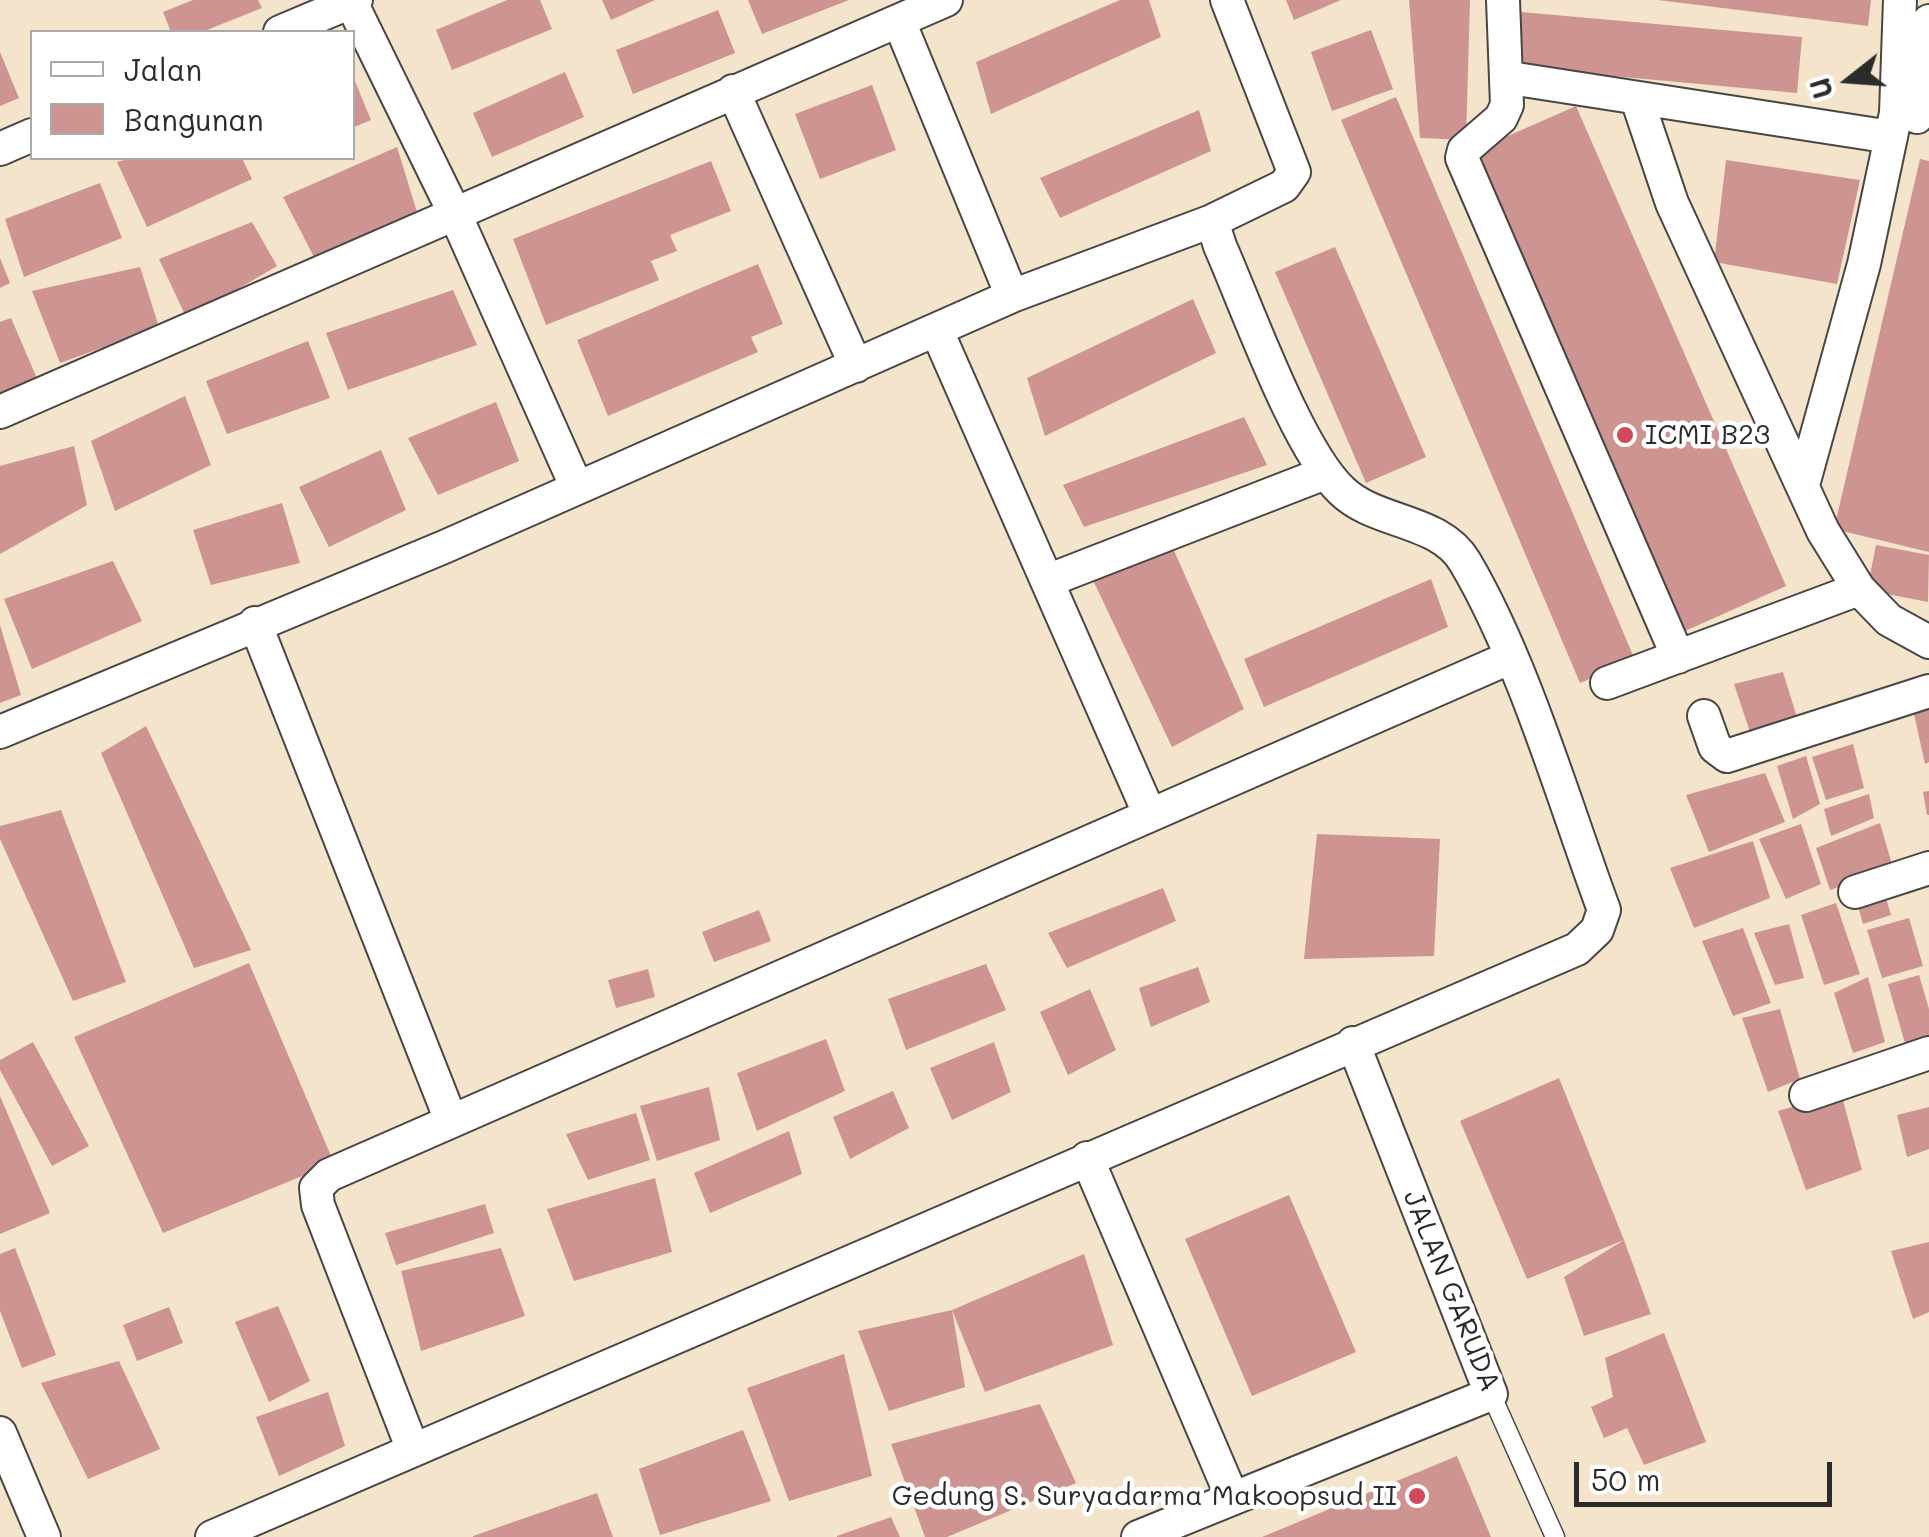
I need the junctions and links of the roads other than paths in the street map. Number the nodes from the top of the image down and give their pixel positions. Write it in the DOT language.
graph roads {
  1 [pos="946,0"];
  2 [pos="1227,0"];
  3 [pos="1503,0"];
  4 [pos="1900,0"];
  5 [pos="354,1"];
  6 [pos="899,21"];
  7 [pos="1929,21"];
  8 [pos="285,30"];
  9 [pos="1510,78"];
  10 [pos="734,91"];
  11 [pos="1637,98"];
  12 [pos="1909,121"];
  13 [pos="30,136"];
  14 [pos="0,149"];
  15 [pos="455,214"];
  16 [pos="1212,221"];
  17 [pos="1012,296"];
  18 [pos="937,331"];
  19 [pos="856,366"];
  20 [pos="0,412"];
  21 [pos="1326,474"];
  22 [pos="1804,484"];
  23 [pos="576,488"];
  24 [pos="1046,581"];
  25 [pos="1859,590"];
  26 [pos="255,623"];
  27 [pos="1929,642"];
  28 [pos="1678,656"];
  29 [pos="1509,658"];
  30 [pos="1608,683"];
  31 [pos="1929,691"];
  32 [pos="1704,716"];
  33 [pos="0,732"];
  34 [pos="1148,812"];
  35 [pos="1928,871"];
  36 [pos="1856,892"];
  37 [pos="1353,1044"];
  38 [pos="1929,1053"];
  39 [pos="1806,1095"];
  40 [pos="450,1118"];
  41 [pos="1087,1158"];
  42 [pos="1491,1394"];
  43 [pos="0,1432"];
  44 [pos="413,1450"];
  45 [pos="1232,1497"];
  46 [pos="223,1535"];
  47 [pos="44,1537"];
  48 [pos="1138,1537"];
  49 [pos="1555,1537"];
  1 -- 6 [label="street"];
  2 -- 16 [label="street"];
  3 -- 9 [label="street"];
  4 -- 12 [label="street"];
  5 -- 8 [label="street"];
  5 -- 15 [label="street"];
  6 -- 10 [label="street"];
  6 -- 17 [label="street"];
  7 -- 12 [label="street"];
  9 -- 11 [label="street"];
  9 -- 28 [label="street"];
  10 -- 15 [label="street"];
  10 -- 19 [label="street"];
  11 -- 12 [label="street"];
  11 -- 22 [label="street"];
  12 -- 22 [label="street"];
  13 -- 14 [label="street"];
  15 -- 20 [label="street"];
  15 -- 23 [label="street"];
  16 -- 17 [label="street"];
  16 -- 21 [label="street"];
  17 -- 18 [label="street"];
  18 -- 19 [label="street"];
  18 -- 24 [label="street"];
  19 -- 23 [label="street"];
  21 -- 24 [label="street"];
  21 -- 29 [label="street"];
  22 -- 25 [label="street"];
  23 -- 26 [label="street"];
  24 -- 34 [label="street"];
  25 -- 27 [label="street"];
  25 -- 28 [label="street"];
  26 -- 33 [label="street"];
  26 -- 40 [label="street"];
  28 -- 30 [label="street"];
  29 -- 34 [label="street"];
  29 -- 37 [label="street"];
  31 -- 32 [label="street"];
  34 -- 40 [label="street"];
  35 -- 36 [label="street"];
  37 -- 41 [label="street"];
  37 -- 42 [label="street, JALAN GARUDA"];
  38 -- 39 [label="street"];
  40 -- 44 [label="street"];
  41 -- 44 [label="street"];
  41 -- 45 [label="street"];
  42 -- 45 [label="street"];
  42 -- 49 [label="lane, JALAN GARUDA"];
  43 -- 47 [label="street"];
  44 -- 46 [label="street"];
  45 -- 48 [label="street"];
}
